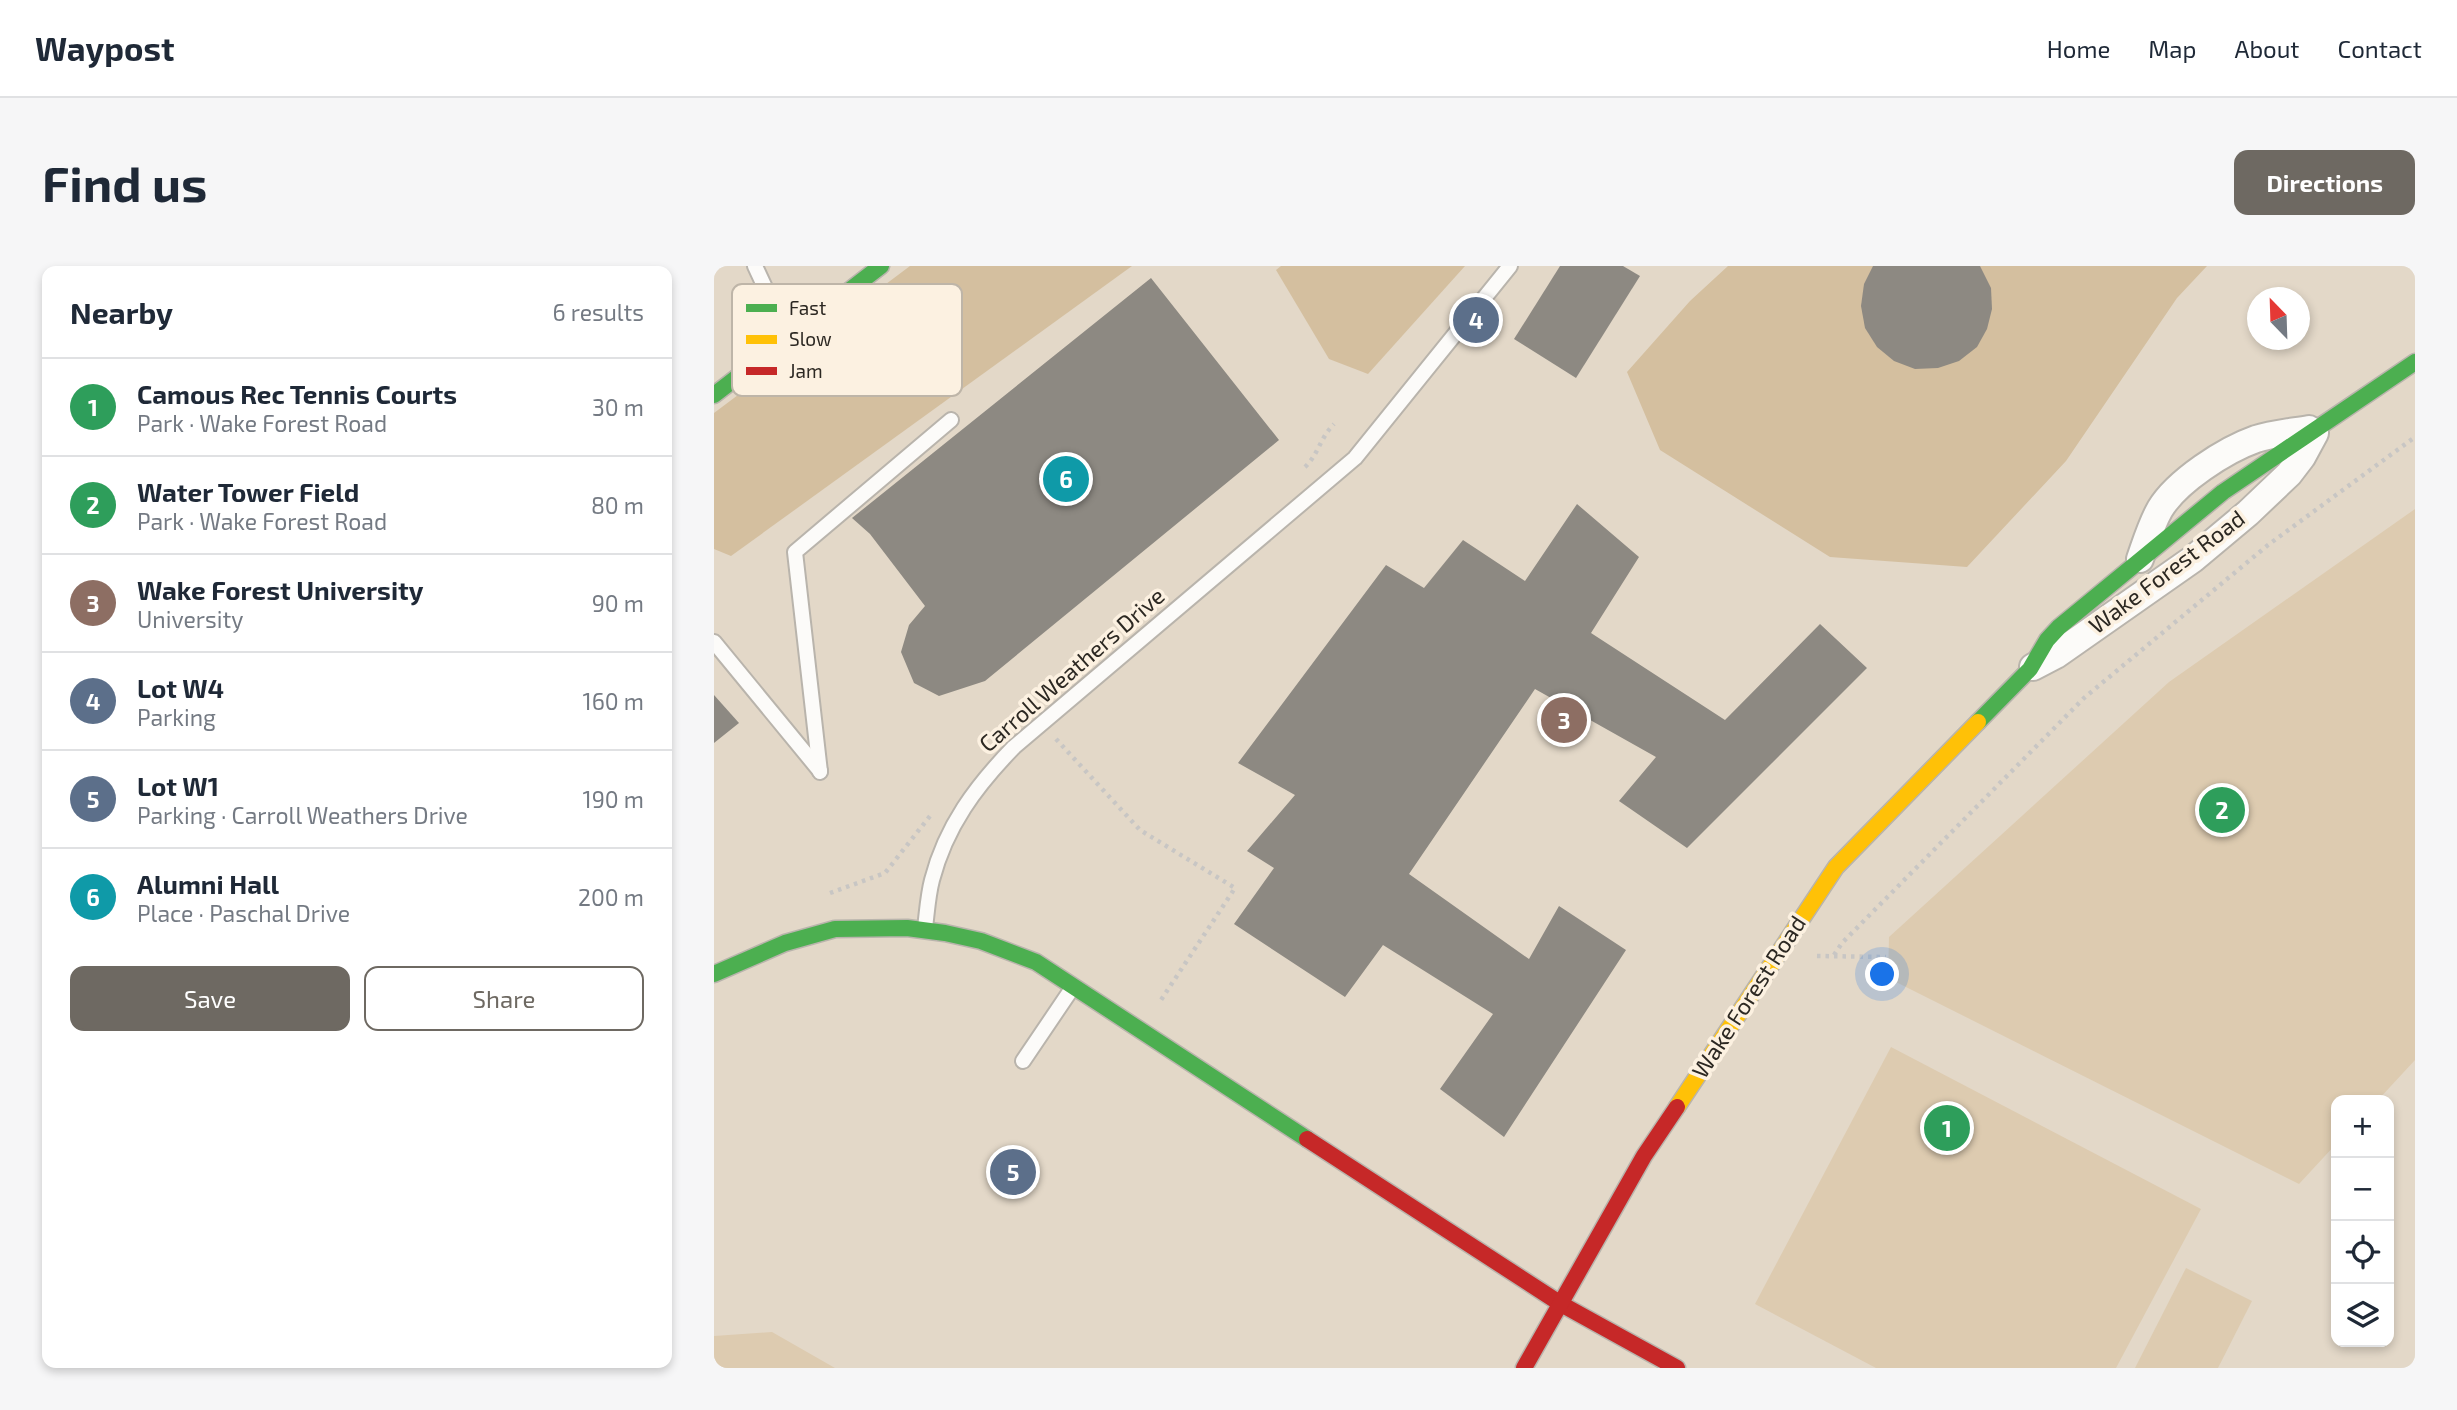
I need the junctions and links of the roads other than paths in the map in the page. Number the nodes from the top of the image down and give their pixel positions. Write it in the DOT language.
graph roads {
  1 [pos="755,266"];
  2 [pos="1510,266"];
  3 [pos="871,269"];
  4 [pos="763,284"];
  5 [pos="853,284"];
  6 [pos="2415,362"];
  7 [pos="732,381"];
  8 [pos="714,395"];
  9 [pos="951,420"];
  10 [pos="2318,428"];
  11 [pos="2140,559"];
  12 [pos="714,642"];
  13 [pos="2030,669"];
  14 [pos="925,928"];
  15 [pos="714,974"];
  16 [pos="1073,987"];
  17 [pos="1023,1061"];
  18 [pos="1561,1304"];
  19 [pos="1524,1368"];
  20 [pos="1677,1368"];
  1 -- 4 [label="lane"];
  2 -- 14 [label="lane, Carroll Weathers Drive"];
  3 -- 5 [label="street"];
  6 -- 10 [label="street, Wake Forest Road"];
  7 -- 8 [label="street"];
  9 -- 12 [label="lane"];
  10 -- 11 [label="street, Wake Forest Road"];
  10 -- 13 [label="street, Wake Forest Road"];
  11 -- 13 [label="street, Wake Forest Road"];
  13 -- 18 [label="street, Wake Forest Road"];
  14 -- 15 [label="street"];
  14 -- 16 [label="street"];
  16 -- 17 [label="lane"];
  16 -- 18 [label="street"];
  18 -- 19 [label="street, Wake Forest Road"];
  18 -- 20 [label="street"];
}
